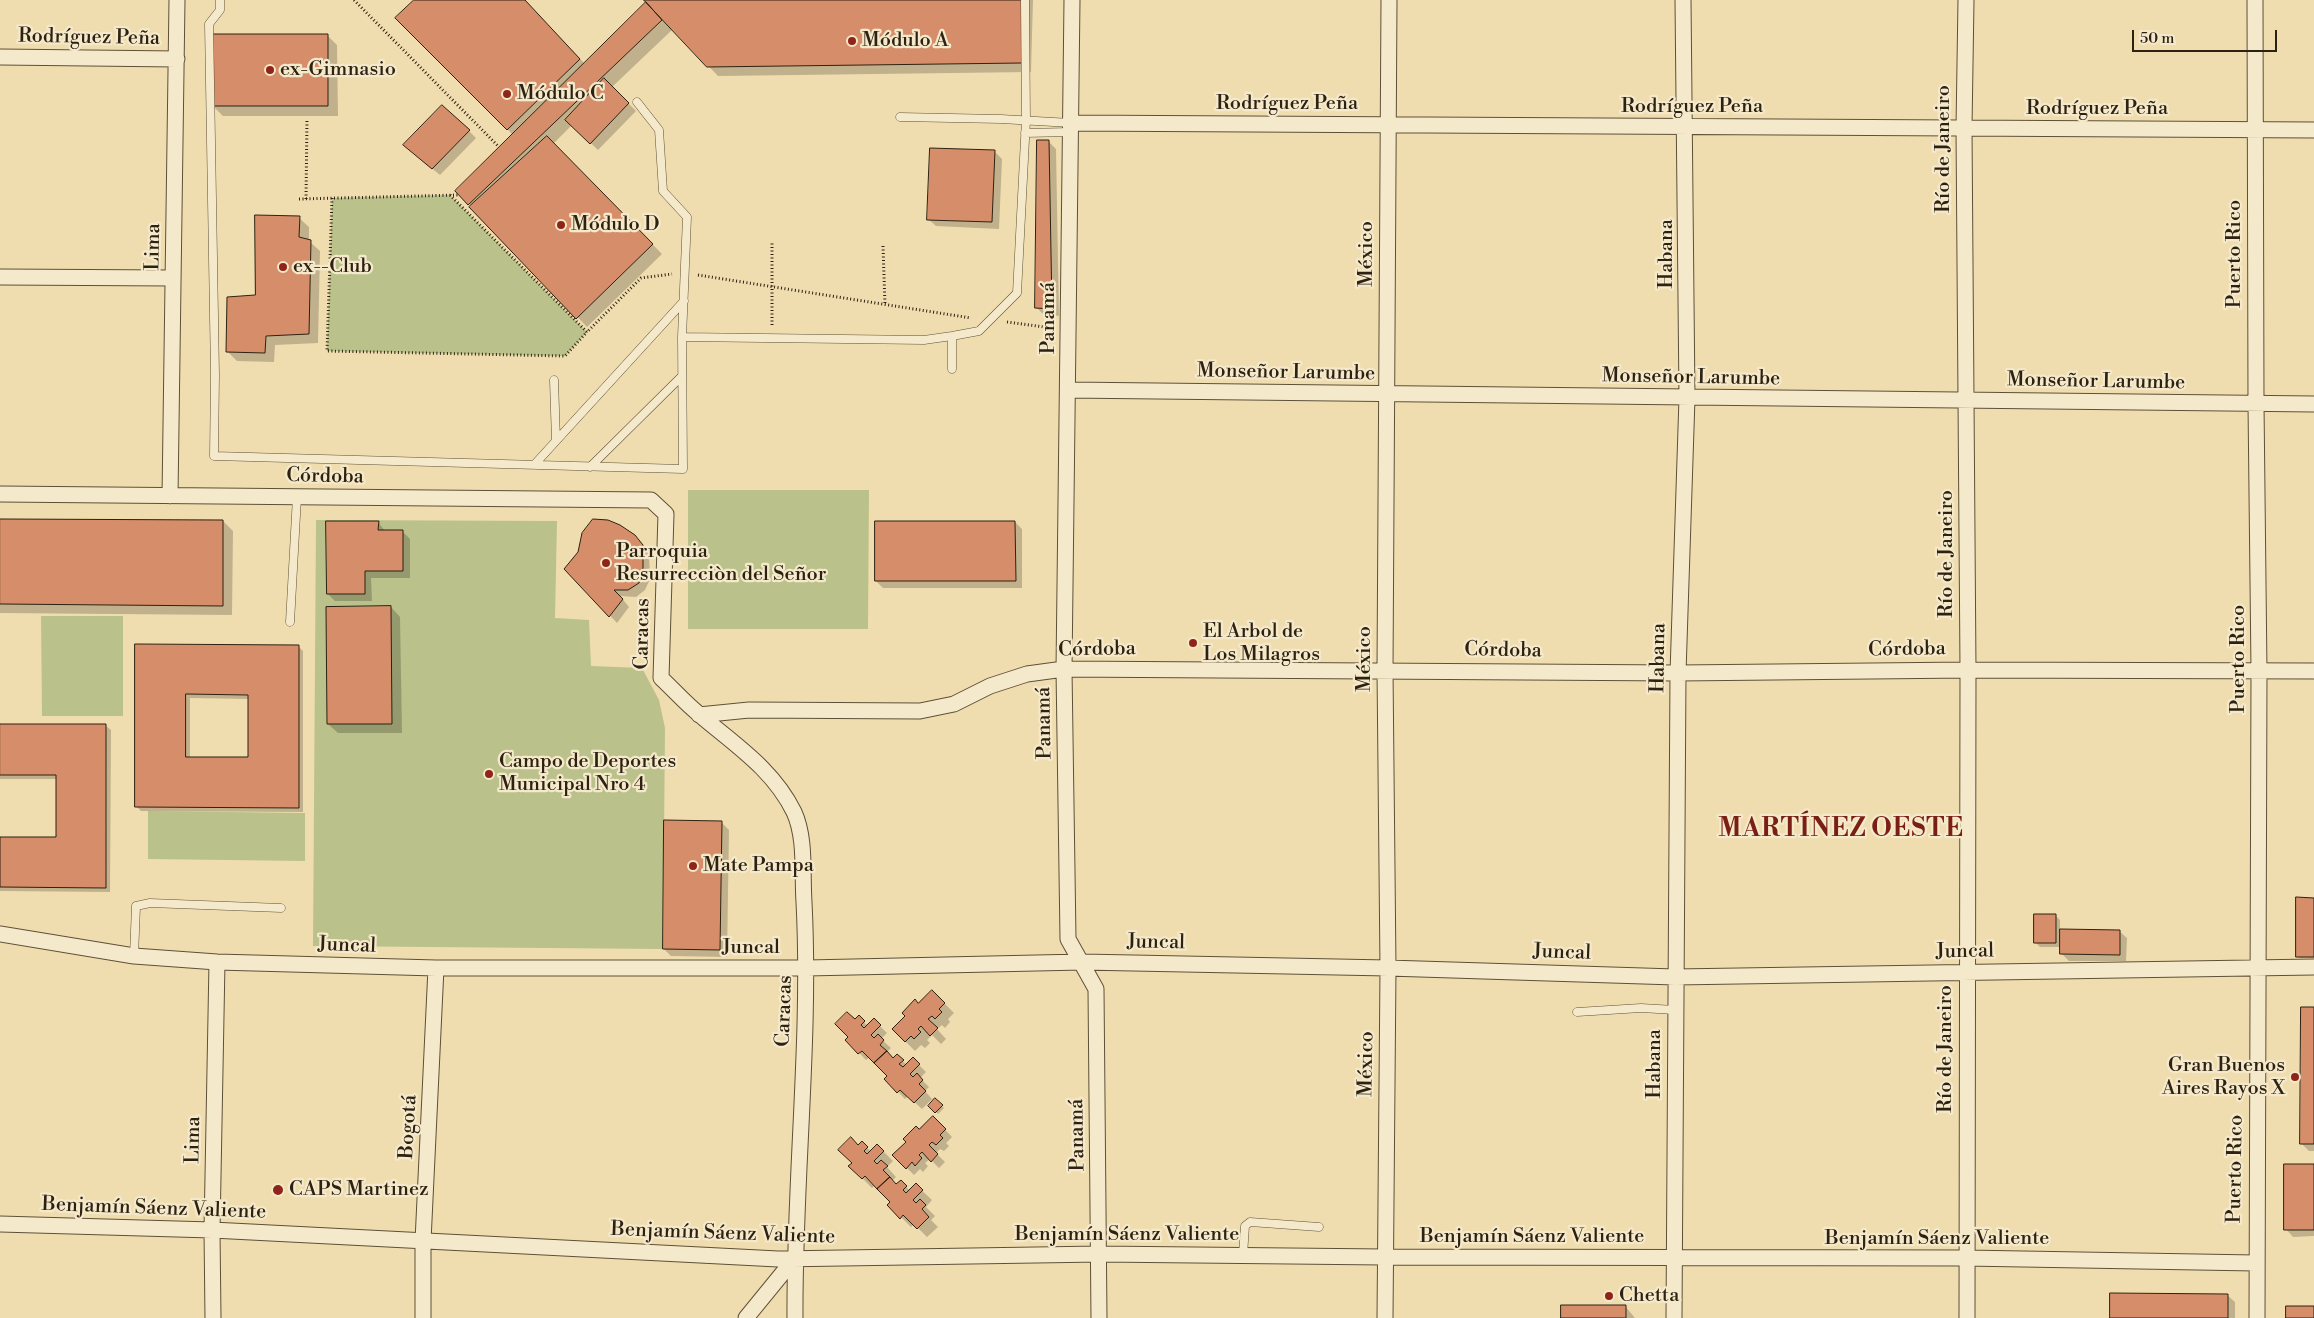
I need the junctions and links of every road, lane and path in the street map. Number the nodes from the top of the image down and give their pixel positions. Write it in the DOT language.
graph roads {
  1 [pos="177,0"];
  2 [pos="220,0"];
  3 [pos="354,0"];
  4 [pos="1026,0"];
  5 [pos="1072,0"];
  6 [pos="1389,0"];
  7 [pos="1683,0"];
  8 [pos="1966,0"];
  9 [pos="2256,0"];
  10 [pos="0,57"];
  11 [pos="177,59"];
  12 [pos="637,102"];
  13 [pos="900,117"];
  14 [pos="307,119"];
  15 [pos="1026,120"];
  16 [pos="1387,125"];
  17 [pos="1686,127"];
  18 [pos="1070,128"];
  19 [pos="1964,128"];
  20 [pos="2254,130"];
  21 [pos="2314,130"];
  22 [pos="1025,133"];
  23 [pos="499,147"];
  24 [pos="450,195"];
  25 [pos="458,195"];
  26 [pos="332,198"];
  27 [pos="306,199"];
  28 [pos="299,200"];
  29 [pos="772,242"];
  30 [pos="883,246"];
  31 [pos="685,272"];
  32 [pos="0,277"];
  33 [pos="173,278"];
  34 [pos="772,287"];
  35 [pos="684,301"];
  36 [pos="885,305"];
  37 [pos="990,320"];
  38 [pos="1068,330"];
  39 [pos="587,332"];
  40 [pos="952,336"];
  41 [pos="682,337"];
  42 [pos="772,338"];
  43 [pos="952,370"];
  44 [pos="681,378"];
  45 [pos="554,380"];
  46 [pos="1068,390"];
  47 [pos="1386,394"];
  48 [pos="1687,398"];
  49 [pos="1966,401"];
  50 [pos="2256,404"];
  51 [pos="2314,404"];
  52 [pos="556,441"];
  53 [pos="534,465"];
  54 [pos="590,467"];
  55 [pos="0,494"];
  56 [pos="170,496"];
  57 [pos="297,497"];
  58 [pos="650,500"];
  59 [pos="290,622"];
  60 [pos="1064,669"];
  61 [pos="1385,670"];
  62 [pos="1968,670"];
  63 [pos="2259,670"];
  64 [pos="2314,671"];
  65 [pos="1678,673"];
  66 [pos="699,714"];
  67 [pos="281,908"];
  68 [pos="0,934"];
  69 [pos="134,956"];
  70 [pos="218,962"];
  71 [pos="1082,962"];
  72 [pos="2259,967"];
  73 [pos="2314,967"];
  74 [pos="436,968"];
  75 [pos="807,968"];
  76 [pos="1388,968"];
  77 [pos="1966,972"];
  78 [pos="1675,977"];
  79 [pos="1675,1010"];
  80 [pos="1577,1012"];
  81 [pos="0,1224"];
  82 [pos="1319,1227"];
  83 [pos="212,1230"];
  84 [pos="423,1241"];
  85 [pos="1100,1254"];
  86 [pos="1243,1256"];
  87 [pos="1384,1257"];
  88 [pos="795,1258"];
  89 [pos="1675,1258"];
  90 [pos="1966,1258"];
  91 [pos="2255,1263"];
  92 [pos="213,1318"];
  93 [pos="423,1318"];
  94 [pos="746,1318"];
  95 [pos="796,1318"];
  96 [pos="1099,1318"];
  97 [pos="1385,1318"];
  98 [pos="1674,1318"];
  99 [pos="1967,1318"];
  100 [pos="2256,1318"];
  1 -- 11 [label="street, Lima"];
  2 -- 53 [label="lane"];
  3 -- 23 [label="path"];
  4 -- 15 [label="lane"];
  5 -- 18 [label="street, Panamá"];
  6 -- 16 [label="street, México"];
  7 -- 17 [label="street, Habana"];
  8 -- 19 [label="street, Río de Janeiro"];
  9 -- 20 [label="street, Puerto Rico"];
  10 -- 11 [label="street, Rodríguez Peña"];
  11 -- 33 [label="street, Lima"];
  12 -- 31 [label="lane"];
  13 -- 15 [label="lane"];
  14 -- 27 [label="path"];
  15 -- 18 [label="lane"];
  15 -- 22 [label="lane"];
  16 -- 17 [label="street, Rodríguez Peña"];
  16 -- 18 [label="street, Rodríguez Peña"];
  16 -- 47 [label="street, México"];
  17 -- 19 [label="street, Rodríguez Peña"];
  17 -- 48 [label="street, Habana"];
  18 -- 22 [label="lane"];
  18 -- 38 [label="street, Panamá"];
  19 -- 20 [label="street, Rodríguez Peña"];
  19 -- 49 [label="street, Río de Janeiro"];
  20 -- 21 [label="street, Rodríguez Peña"];
  20 -- 50 [label="street, Puerto Rico"];
  22 -- 37 [label="lane"];
  24 -- 25 [label="path"];
  24 -- 26 [label="path"];
  24 -- 39 [label="path"];
  26 -- 27 [label="path"];
  26 -- 39 [label="path"];
  27 -- 28 [label="path"];
  29 -- 34 [label="path"];
  30 -- 36 [label="path"];
  31 -- 34 [label="path"];
  31 -- 35 [label="lane"];
  31 -- 39 [label="path"];
  32 -- 33 [label="street"];
  33 -- 56 [label="street, Lima"];
  34 -- 36 [label="path"];
  34 -- 42 [label="path"];
  35 -- 41 [label="lane"];
  35 -- 52 [label="lane"];
  36 -- 37 [label="path"];
  37 -- 38 [label="path"];
  37 -- 40 [label="lane"];
  38 -- 46 [label="street, Panamá"];
  40 -- 42 [label="lane"];
  40 -- 43 [label="lane"];
  41 -- 42 [label="lane"];
  41 -- 44 [label="lane"];
  44 -- 54 [label="lane"];
  44 -- 54 [label="lane"];
  45 -- 52 [label="lane"];
  46 -- 47 [label="street, Monseñor Larumbe"];
  46 -- 60 [label="street, Panamá"];
  47 -- 48 [label="street, Monseñor Larumbe"];
  47 -- 61 [label="street, México"];
  48 -- 49 [label="street, Monseñor Larumbe"];
  48 -- 65 [label="street, Habana"];
  49 -- 50 [label="street, Monseñor Larumbe"];
  49 -- 62 [label="street, Río de Janeiro"];
  50 -- 51 [label="street, Monseñor Larumbe"];
  50 -- 63 [label="street, Puerto Rico"];
  52 -- 53 [label="lane"];
  53 -- 54 [label="lane"];
  55 -- 56 [label="street, Córdoba"];
  56 -- 57 [label="street, Córdoba"];
  57 -- 58 [label="street, Córdoba"];
  57 -- 59 [label="lane"];
  58 -- 66 [label="street, Caracas"];
  60 -- 61 [label="street, Córdoba"];
  60 -- 66 [label="street, Córdoba"];
  60 -- 71 [label="street, Panamá"];
  61 -- 65 [label="street, Córdoba"];
  61 -- 76 [label="street, México"];
  62 -- 63 [label="street, Córdoba"];
  62 -- 65 [label="street, Córdoba"];
  62 -- 77 [label="street, Río de Janeiro"];
  63 -- 64 [label="street, Córdoba"];
  63 -- 72 [label="street, Puerto Rico"];
  65 -- 78 [label="street, Habana"];
  66 -- 75 [label="street, Caracas"];
  67 -- 69 [label="lane"];
  68 -- 69 [label="street, Juncal"];
  69 -- 70 [label="street, Juncal"];
  70 -- 74 [label="street, Juncal"];
  70 -- 83 [label="street, Lima"];
  71 -- 75 [label="street, Juncal"];
  71 -- 76 [label="street, Juncal"];
  71 -- 85 [label="street, Panamá"];
  72 -- 73 [label="street, Juncal"];
  72 -- 77 [label="street, Juncal"];
  72 -- 91 [label="street, Puerto Rico"];
  74 -- 75 [label="street, Juncal"];
  74 -- 84 [label="street, Bogotá"];
  75 -- 88 [label="street, Caracas"];
  76 -- 78 [label="street, Juncal"];
  76 -- 87 [label="street, México"];
  77 -- 78 [label="street, Juncal"];
  77 -- 90 [label="street, Río de Janeiro"];
  78 -- 79 [label="street, Habana"];
  79 -- 80 [label="lane"];
  79 -- 89 [label="street, Habana"];
  81 -- 83 [label="street, Benjamín Sáenz Valiente"];
  82 -- 86 [label="lane"];
  83 -- 84 [label="street, Benjamín Sáenz Valiente"];
  83 -- 92 [label="street, Lima"];
  84 -- 88 [label="street, Benjamín Sáenz Valiente"];
  84 -- 93 [label="street, Bogotá"];
  85 -- 86 [label="street, Benjamín Sáenz Valiente"];
  85 -- 88 [label="street, Benjamín Sáenz Valiente"];
  85 -- 96 [label="street, Panamá"];
  86 -- 87 [label="street, Benjamín Sáenz Valiente"];
  87 -- 89 [label="street, Benjamín Sáenz Valiente"];
  87 -- 97 [label="street, México"];
  88 -- 94 [label="street"];
  88 -- 95 [label="street, Caracas"];
  89 -- 90 [label="street, Benjamín Sáenz Valiente"];
  89 -- 98 [label="street, Habana"];
  90 -- 91 [label="street, Benjamín Sáenz Valiente"];
  90 -- 99 [label="street, Río de Janeiro"];
  91 -- 100 [label="street, Puerto Rico"];
}
